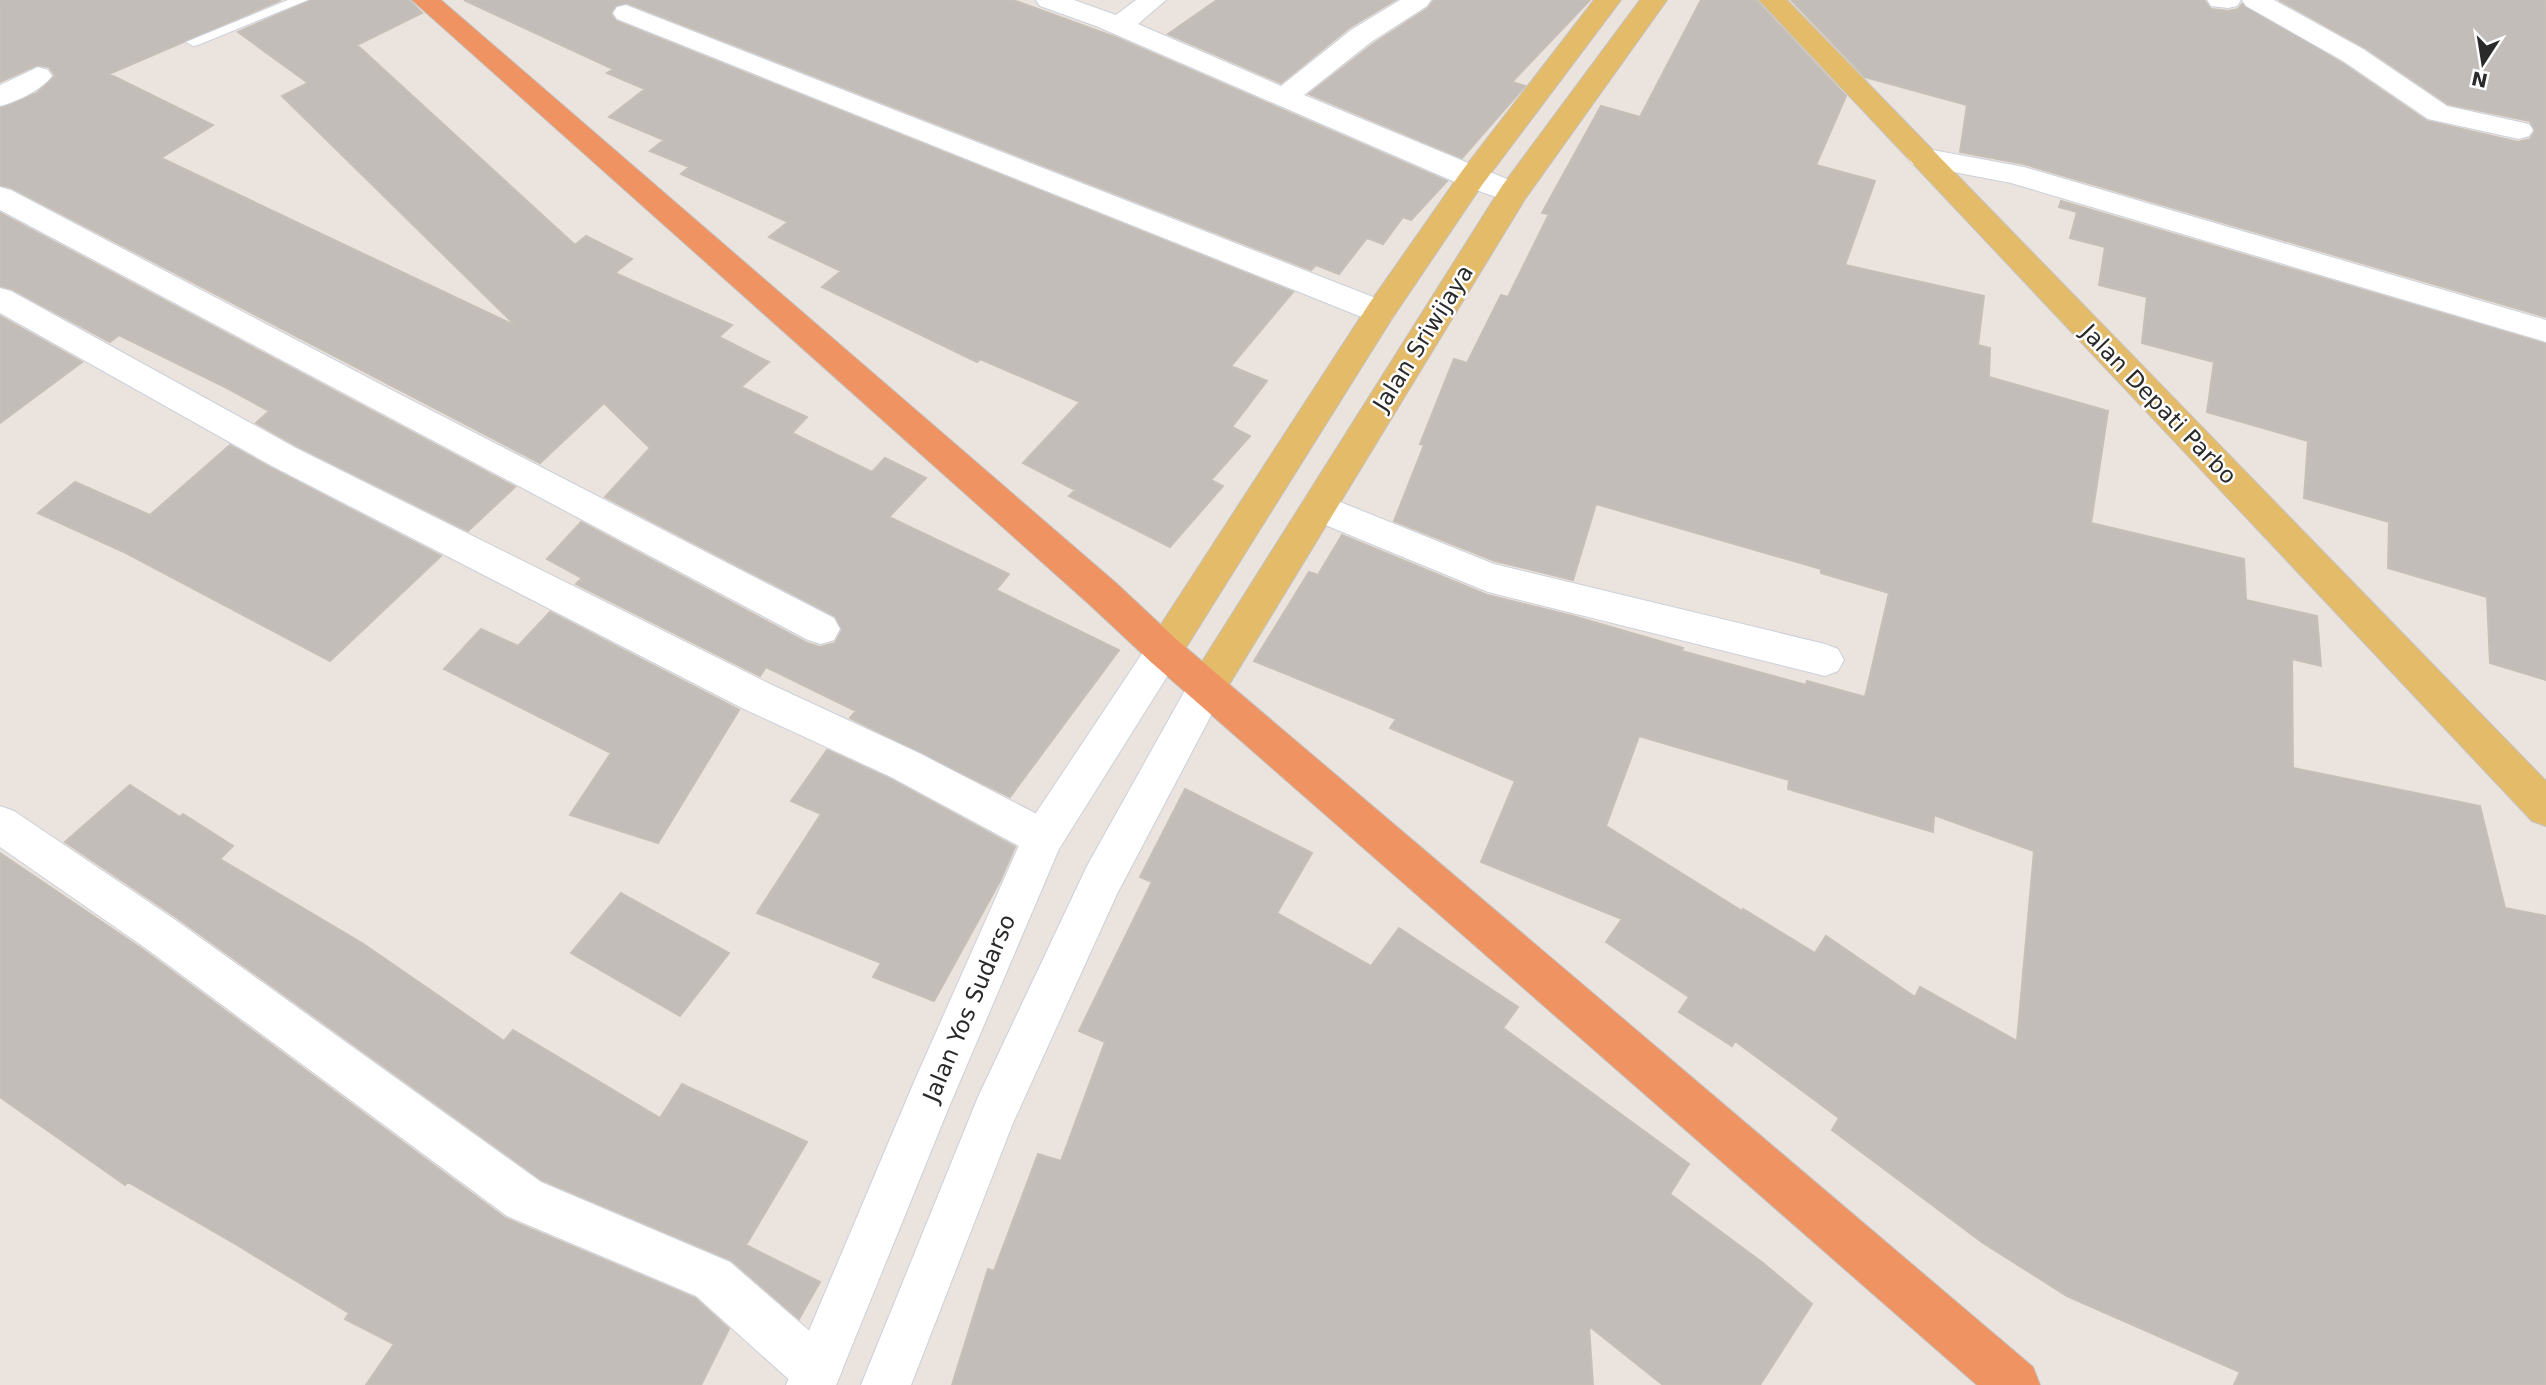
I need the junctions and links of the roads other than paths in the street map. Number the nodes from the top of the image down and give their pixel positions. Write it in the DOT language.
graph roads {
  1 [pos="301,0"];
  2 [pos="425,0"];
  3 [pos="1049,0"];
  4 [pos="1153,0"];
  5 [pos="1418,0"];
  6 [pos="1608,0"];
  7 [pos="1654,0"];
  8 [pos="1772,0"];
  9 [pos="2256,0"];
  10 [pos="626,13"];
  11 [pos="1119,26"];
  12 [pos="193,42"];
  13 [pos="38,76"];
  14 [pos="1286,96"];
  15 [pos="0,97"];
  16 [pos="2519,131"];
  17 [pos="1922,157"];
  18 [pos="1472,178"];
  19 [pos="1513,193"];
  20 [pos="0,197"];
  21 [pos="0,299"];
  22 [pos="1380,312"];
  23 [pos="2546,331"];
  24 [pos="1318,507"];
  25 [pos="821,629"];
  26 [pos="1164,651"];
  27 [pos="1825,660"];
  28 [pos="1207,687"];
  29 [pos="2546,808"];
  30 [pos="0,824"];
  31 [pos="1042,838"];
  32 [pos="814,1378"];
  33 [pos="886,1385"];
  34 [pos="2015,1385"];
  1 -- 12 [label="lane"];
  2 -- 26 [label="highway"];
  3 -- 11 [label="street"];
  4 -- 11 [label="street"];
  5 -- 14 [label="street"];
  6 -- 18 [label="main road, Jalan Sriwijaya"];
  7 -- 19 [label="main road, Jalan Sriwijaya"];
  8 -- 17 [label="main road, Jalan Depati Parbo"];
  9 -- 16 [label="street"];
  10 -- 22 [label="street"];
  11 -- 14 [label="street"];
  13 -- 15 [label="street"];
  14 -- 18 [label="street"];
  17 -- 23 [label="street"];
  17 -- 29 [label="main road, Jalan Depati Parbo"];
  18 -- 19 [label="street"];
  18 -- 22 [label="main road, Jalan Sriwijaya"];
  19 -- 24 [label="main road, Jalan Sriwijaya"];
  20 -- 25 [label="street"];
  21 -- 31 [label="street"];
  22 -- 26 [label="main road, Jalan Sriwijaya"];
  24 -- 27 [label="street"];
  24 -- 28 [label="main road, Jalan Sriwijaya"];
  26 -- 28 [label="highway"];
  26 -- 31 [label="street, Jalan Yos Sudarso"];
  28 -- 33 [label="street"];
  28 -- 34 [label="highway"];
  30 -- 32 [label="street"];
  31 -- 32 [label="street, Jalan Yos Sudarso"];
}
